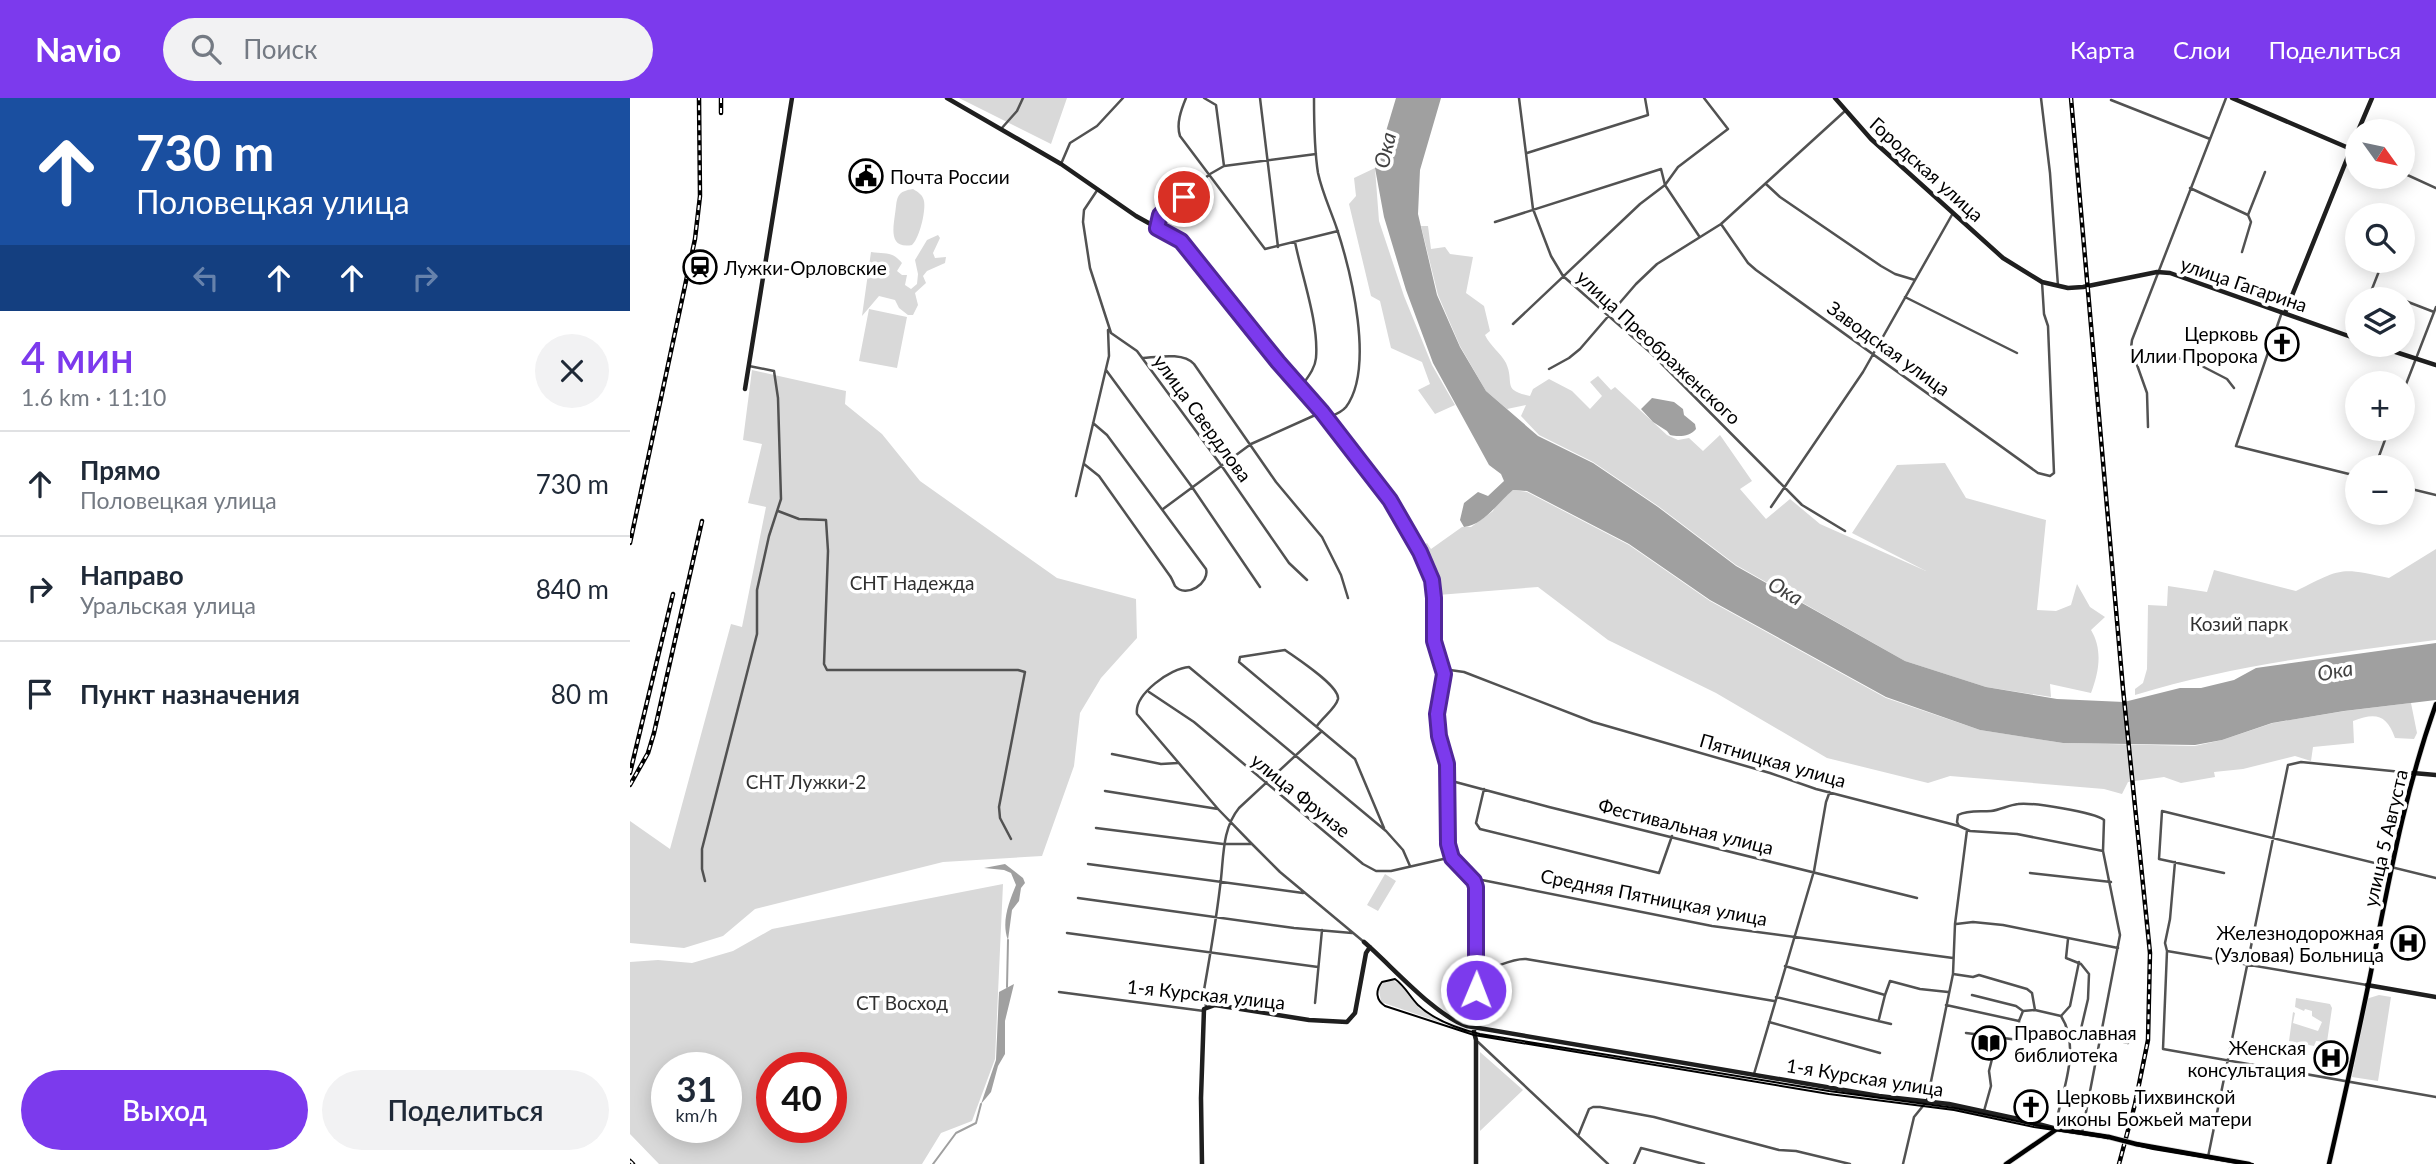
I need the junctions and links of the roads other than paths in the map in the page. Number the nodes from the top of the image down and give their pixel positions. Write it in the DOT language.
graph roads {
  1 [pos="792,98"];
  2 [pos="947,98"];
  3 [pos="1023,98"];
  4 [pos="1123,98"];
  5 [pos="1186,98"];
  6 [pos="1204,98"];
  7 [pos="1260,98"];
  8 [pos="1314,98"];
  9 [pos="1520,98"];
  10 [pos="1645,98"];
  11 [pos="1704,98"];
  12 [pos="1847,98"];
  13 [pos="2041,98"];
  14 [pos="2226,98"];
  15 [pos="2232,98"];
  16 [pos="2372,98"];
  17 [pos="2111,100"];
  18 [pos="1837,101"];
  19 [pos="1845,111"];
  20 [pos="2364,119"];
  21 [pos="1001,129"];
  22 [pos="2210,139"];
  23 [pos="2345,146"];
  24 [pos="1527,153"];
  25 [pos="1316,154"];
  26 [pos="1267,159"];
  27 [pos="2345,163"];
  28 [pos="1061,164"];
  29 [pos="1224,166"];
  30 [pos="2265,172"];
  31 [pos="1210,174"];
  32 [pos="2415,178"];
  33 [pos="1765,183"];
  34 [pos="1665,185"];
  35 [pos="2190,188"];
  36 [pos="2436,188"];
  37 [pos="1098,189"];
  38 [pos="1533,209"];
  39 [pos="1953,213"];
  40 [pos="2248,215"];
  41 [pos="1495,222"];
  42 [pos="1721,224"];
  43 [pos="1157,228"];
  44 [pos="1338,231"];
  45 [pos="1699,236"];
  46 [pos="1295,243"];
  47 [pos="1278,247"];
  48 [pos="2242,252"];
  49 [pos="2003,258"];
  50 [pos="2157,272"];
  51 [pos="1563,276"];
  52 [pos="1915,281"];
  53 [pos="2042,282"];
  54 [pos="2058,286"];
  55 [pos="1905,297"];
  56 [pos="2415,305"];
  57 [pos="2436,307"];
  58 [pos="2283,312"];
  59 [pos="2434,312"];
  60 [pos="1608,314"];
  61 [pos="1513,324"];
  62 [pos="1108,326"];
  63 [pos="2345,335"];
  64 [pos="2134,352"];
  65 [pos="1873,353"];
  66 [pos="2017,353"];
  67 [pos="2409,357"];
  68 [pos="1143,358"];
  69 [pos="2415,359"];
  70 [pos="2436,365"];
  71 [pos="748,366"];
  72 [pos="1549,369"];
  73 [pos="1106,370"];
  74 [pos="2411,371"];
  75 [pos="1301,388"];
  76 [pos="2234,388"];
  77 [pos="745,389"];
  78 [pos="1322,412"];
  79 [pos="1327,418"];
  80 [pos="1093,424"];
  81 [pos="2148,427"];
  82 [pos="1251,444"];
  83 [pos="1084,464"];
  84 [pos="1221,465"];
  85 [pos="2345,473"];
  86 [pos="1192,487"];
  87 [pos="1783,487"];
  88 [pos="2415,490"];
  89 [pos="2436,495"];
  90 [pos="1076,496"];
  91 [pos="1771,507"];
  92 [pos="1163,509"];
  93 [pos="778,511"];
  94 [pos="1845,531"];
  95 [pos="1307,579"];
  96 [pos="1260,587"];
  97 [pos="1348,598"];
  98 [pos="1443,669"];
  99 [pos="1148,691"];
  100 [pos="2436,704"];
  101 [pos="1317,726"];
  102 [pos="1322,731"];
  103 [pos="1112,754"];
  104 [pos="1295,756"];
  105 [pos="1178,763"];
  106 [pos="2413,773"];
  107 [pos="2436,775"];
  108 [pos="1448,780"];
  109 [pos="1267,783"];
  110 [pos="1484,789"];
  111 [pos="1105,791"];
  112 [pos="1830,791"];
  113 [pos="1218,809"];
  114 [pos="1232,821"];
  115 [pos="1959,825"];
  116 [pos="1096,828"];
  117 [pos="1967,830"];
  118 [pos="1386,831"];
  119 [pos="1672,836"];
  120 [pos="2272,836"];
  121 [pos="1011,839"];
  122 [pos="1223,844"];
  123 [pos="1252,844"];
  124 [pos="2103,851"];
  125 [pos="1452,858"];
  126 [pos="2175,862"];
  127 [pos="1088,864"];
  128 [pos="1410,866"];
  129 [pos="2390,866"];
  130 [pos="1814,872"];
  131 [pos="2030,873"];
  132 [pos="2224,873"];
  133 [pos="2436,878"];
  134 [pos="1221,880"];
  135 [pos="705,881"];
  136 [pos="1474,881"];
  137 [pos="2111,882"];
  138 [pos="1307,894"];
  139 [pos="1078,898"];
  140 [pos="1917,898"];
  141 [pos="1215,917"];
  142 [pos="1955,924"];
  143 [pos="1322,930"];
  144 [pos="1067,933"];
  145 [pos="1352,933"];
  146 [pos="1796,937"];
  147 [pos="2068,938"];
  148 [pos="1364,942"];
  149 [pos="1370,947"];
  150 [pos="2118,948"];
  151 [pos="2167,951"];
  152 [pos="1210,953"];
  153 [pos="1953,958"];
  154 [pos="2079,962"];
  155 [pos="2246,964"];
  156 [pos="1785,966"];
  157 [pos="1318,967"];
  158 [pos="1476,971"];
  159 [pos="1954,974"];
  160 [pos="2367,985"];
  161 [pos="1059,992"];
  162 [pos="1948,992"];
  163 [pos="1885,995"];
  164 [pos="1972,995"];
  165 [pos="2436,997"];
  166 [pos="1775,999"];
  167 [pos="1315,1003"];
  168 [pos="1946,1004"];
  169 [pos="1205,1009"];
  170 [pos="2035,1010"];
  171 [pos="2023,1011"];
  172 [pos="2061,1016"];
  173 [pos="1879,1020"];
  174 [pos="2019,1021"];
  175 [pos="1769,1022"];
  176 [pos="1891,1024"];
  177 [pos="1474,1028"];
  178 [pos="1966,1033"];
  179 [pos="2068,1033"];
  180 [pos="2080,1033"];
  181 [pos="1982,1035"];
  182 [pos="2101,1036"];
  183 [pos="1476,1040"];
  184 [pos="2127,1043"];
  185 [pos="1880,1053"];
  186 [pos="2225,1062"];
  187 [pos="1754,1074"];
  188 [pos="2347,1080"];
  189 [pos="2436,1097"];
  190 [pos="1927,1101"];
  191 [pos="1984,1111"];
  192 [pos="2057,1129"];
  193 [pos="2082,1133"];
  194 [pos="1578,1136"];
  195 [pos="2207,1157"];
  196 [pos="1202,1164"];
  197 [pos="1476,1164"];
  198 [pos="1608,1164"];
  199 [pos="1634,1164"];
  200 [pos="1704,1164"];
  201 [pos="1850,1164"];
  202 [pos="1903,1164"];
  203 [pos="2006,1164"];
  204 [pos="2249,1164"];
  205 [pos="2329,1164"];
  1 -- 71 [label="street"];
  2 -- 21 [label="street"];
  3 -- 21 [label="street"];
  4 -- 28 [label="street"];
  5 -- 31 [label="street"];
  6 -- 29 [label="street"];
  7 -- 26 [label="street"];
  8 -- 25 [label="street"];
  9 -- 24 [label="street, улица Преображенского"];
  10 -- 24 [label="street"];
  11 -- 34 [label="street"];
  12 -- 18 [label="street"];
  13 -- 54 [label="street"];
  14 -- 22 [label="street"];
  15 -- 23 [label="street"];
  16 -- 20 [label="street"];
  17 -- 22 [label="street"];
  18 -- 19 [label="street, Городская улица"];
  19 -- 33 [label="street"];
  19 -- 39 [label="street, Городская улица"];
  21 -- 28 [label="street"];
  22 -- 35 [label="street"];
  24 -- 38 [label="street, улица Преображенского"];
  25 -- 26 [label="street"];
  25 -- 44 [label="street"];
  26 -- 29 [label="street"];
  26 -- 47 [label="street"];
  27 -- 58 [label="street"];
  28 -- 37 [label="street"];
  29 -- 31 [label="street"];
  30 -- 40 [label="street"];
  31 -- 43 [label="street"];
  31 -- 47 [label="street"];
  32 -- 36 [label="street"];
  33 -- 42 [label="street"];
  33 -- 52 [label="street"];
  34 -- 38 [label="street"];
  34 -- 45 [label="street"];
  34 -- 51 [label="street"];
  35 -- 40 [label="street"];
  35 -- 50 [label="street"];
  37 -- 43 [label="street"];
  37 -- 62 [label="street"];
  38 -- 41 [label="street"];
  38 -- 51 [label="street, улица Преображенского"];
  39 -- 49 [label="street, Городская улица"];
  39 -- 52 [label="street"];
  40 -- 48 [label="street"];
  42 -- 45 [label="street"];
  42 -- 65 [label="street, Заводская улица"];
  43 -- 75 [label="street"];
  44 -- 46 [label="street"];
  44 -- 79 [label="street"];
  45 -- 60 [label="street"];
  46 -- 47 [label="street"];
  46 -- 75 [label="street"];
  49 -- 53 [label="street, улица Гагарина"];
  50 -- 54 [label="street, улица Гагарина"];
  50 -- 58 [label="street, улица Гагарина"];
  50 -- 64 [label="street"];
  51 -- 60 [label="street, улица Преображенского"];
  51 -- 61 [label="street"];
  52 -- 55 [label="street"];
  53 -- 54 [label="street, улица Гагарина"];
  53 -- 65 [label="street, Заводская улица"];
  55 -- 65 [label="street"];
  55 -- 66 [label="street"];
  56 -- 59 [label="street"];
  57 -- 59 [label="street"];
  58 -- 63 [label="street, улица Гагарина"];
  58 -- 85 [label="street"];
  59 -- 69 [label="street"];
  60 -- 72 [label="street"];
  60 -- 87 [label="street, улица Преображенского"];
  62 -- 68 [label="street, улица Свердлова"];
  62 -- 73 [label="street"];
  64 -- 76 [label="street"];
  64 -- 81 [label="street"];
  65 -- 87 [label="street"];
  67 -- 69 [label="street"];
  68 -- 82 [label="street"];
  68 -- 84 [label="street, улица Свердлова"];
  69 -- 70 [label="street"];
  69 -- 74 [label="street"];
  71 -- 77 [label="street"];
  71 -- 93 [label="street"];
  73 -- 80 [label="street"];
  73 -- 86 [label="street"];
  75 -- 78 [label="street"];
  78 -- 79 [label="street"];
  78 -- 82 [label="street"];
  79 -- 98 [label="street"];
  80 -- 83 [label="street"];
  80 -- 92 [label="street"];
  82 -- 84 [label="street"];
  82 -- 97 [label="street"];
  83 -- 90 [label="street"];
  83 -- 92 [label="street"];
  84 -- 86 [label="street"];
  84 -- 95 [label="street, улица Свердлова"];
  86 -- 92 [label="street"];
  86 -- 96 [label="street"];
  87 -- 91 [label="street"];
  87 -- 94 [label="street, улица Преображенского"];
  88 -- 89 [label="street"];
  93 -- 121 [label="street"];
  93 -- 135 [label="street"];
  98 -- 108 [label="street"];
  98 -- 112 [label="street, Пятницкая улица"];
  99 -- 104 [label="street"];
  99 -- 105 [label="street"];
  99 -- 109 [label="street, улица Фрунзе"];
  100 -- 106 [label="main road, улица 5 Августа"];
  101 -- 101 [label="street"];
  101 -- 102 [label="street"];
  102 -- 104 [label="street"];
  102 -- 118 [label="street"];
  103 -- 105 [label="street"];
  104 -- 109 [label="street"];
  104 -- 118 [label="street"];
  105 -- 113 [label="street"];
  106 -- 107 [label="street"];
  106 -- 120 [label="street"];
  106 -- 129 [label="main road, улица 5 Августа"];
  108 -- 110 [label="street, Фестивальная улица"];
  108 -- 125 [label="street"];
  109 -- 114 [label="street"];
  109 -- 128 [label="street, улица Фрунзе"];
  110 -- 119 [label="street, Фестивальная улица"];
  110 -- 119 [label="street"];
  111 -- 113 [label="street"];
  112 -- 115 [label="street, Пятницкая улица"];
  112 -- 130 [label="street"];
  113 -- 114 [label="street"];
  114 -- 122 [label="street"];
  114 -- 123 [label="street"];
  115 -- 117 [label="street, Пятницкая улица"];
  115 -- 124 [label="street"];
  116 -- 122 [label="street"];
  117 -- 124 [label="street, Пятницкая улица"];
  117 -- 142 [label="street"];
  118 -- 128 [label="street"];
  119 -- 130 [label="street, Фестивальная улица"];
  120 -- 126 [label="street"];
  120 -- 129 [label="street"];
  120 -- 155 [label="street"];
  122 -- 123 [label="street"];
  122 -- 134 [label="street"];
  123 -- 138 [label="street"];
  124 -- 137 [label="street"];
  125 -- 128 [label="street, улица Фрунзе"];
  125 -- 136 [label="street"];
  126 -- 132 [label="street"];
  126 -- 151 [label="street"];
  127 -- 134 [label="street"];
  129 -- 133 [label="street"];
  129 -- 160 [label="main road, улица 5 Августа"];
  130 -- 140 [label="street, Фестивальная улица"];
  130 -- 146 [label="street"];
  131 -- 137 [label="street"];
  134 -- 138 [label="street"];
  134 -- 141 [label="street"];
  136 -- 146 [label="street, Средняя Пятницкая улица"];
  136 -- 158 [label="street"];
  137 -- 150 [label="street"];
  138 -- 145 [label="street"];
  139 -- 141 [label="street"];
  141 -- 143 [label="street"];
  141 -- 152 [label="street"];
  142 -- 147 [label="street"];
  142 -- 153 [label="street"];
  143 -- 145 [label="street"];
  143 -- 157 [label="street"];
  144 -- 152 [label="street"];
  145 -- 148 [label="street"];
  146 -- 153 [label="street, Средняя Пятницкая улица"];
  146 -- 156 [label="street"];
  147 -- 150 [label="street"];
  147 -- 154 [label="street"];
  148 -- 149 [label="street, 1-я Курская улица"];
  149 -- 169 [label="street, 1-я Курская улица"];
  149 -- 177 [label="street, 1-я Курская улица"];
  150 -- 182 [label="street"];
  151 -- 155 [label="street"];
  151 -- 186 [label="street"];
  152 -- 157 [label="street"];
  152 -- 169 [label="street"];
  153 -- 159 [label="street"];
  154 -- 172 [label="street"];
  154 -- 180 [label="street"];
  155 -- 160 [label="street"];
  155 -- 186 [label="street"];
  156 -- 163 [label="street"];
  156 -- 166 [label="street"];
  157 -- 167 [label="street"];
  158 -- 166 [label="street"];
  158 -- 177 [label="street"];
  159 -- 162 [label="street"];
  159 -- 170 [label="street"];
  160 -- 165 [label="street"];
  160 -- 188 [label="main road, улица 5 Августа"];
  161 -- 169 [label="street, 1-я Курская улица"];
  162 -- 163 [label="street"];
  162 -- 168 [label="street"];
  163 -- 173 [label="street"];
  164 -- 171 [label="street"];
  166 -- 173 [label="street"];
  166 -- 175 [label="street"];
  168 -- 174 [label="street"];
  168 -- 190 [label="street"];
  169 -- 196 [label="street"];
  170 -- 171 [label="street"];
  170 -- 172 [label="street"];
  171 -- 174 [label="street"];
  172 -- 179 [label="street"];
  173 -- 176 [label="street"];
  174 -- 181 [label="street"];
  175 -- 185 [label="street"];
  175 -- 187 [label="street"];
  177 -- 183 [label="street"];
  177 -- 187 [label="street, 1-я Курская улица"];
  178 -- 181 [label="street"];
  179 -- 180 [label="street"];
  179 -- 192 [label="street"];
  180 -- 182 [label="street"];
  181 -- 191 [label="street"];
  182 -- 184 [label="street"];
  182 -- 193 [label="street"];
  183 -- 194 [label="street"];
  183 -- 197 [label="street"];
  186 -- 188 [label="street"];
  186 -- 195 [label="street"];
  187 -- 190 [label="street, 1-я Курская улица"];
  188 -- 189 [label="street"];
  188 -- 205 [label="main road, улица 5 Августа"];
  190 -- 191 [label="street, 1-я Курская улица"];
  190 -- 202 [label="street"];
  191 -- 192 [label="street, 1-я Курская улица"];
  192 -- 193 [label="main road, 1-я Курская улица"];
  192 -- 203 [label="main road"];
  193 -- 195 [label="main road, 1-я Курская улица, bridge"];
  194 -- 198 [label="street"];
  194 -- 201 [label="street"];
  195 -- 204 [label="main road, 1-я Курская улица"];
  199 -- 200 [label="street"];
}
